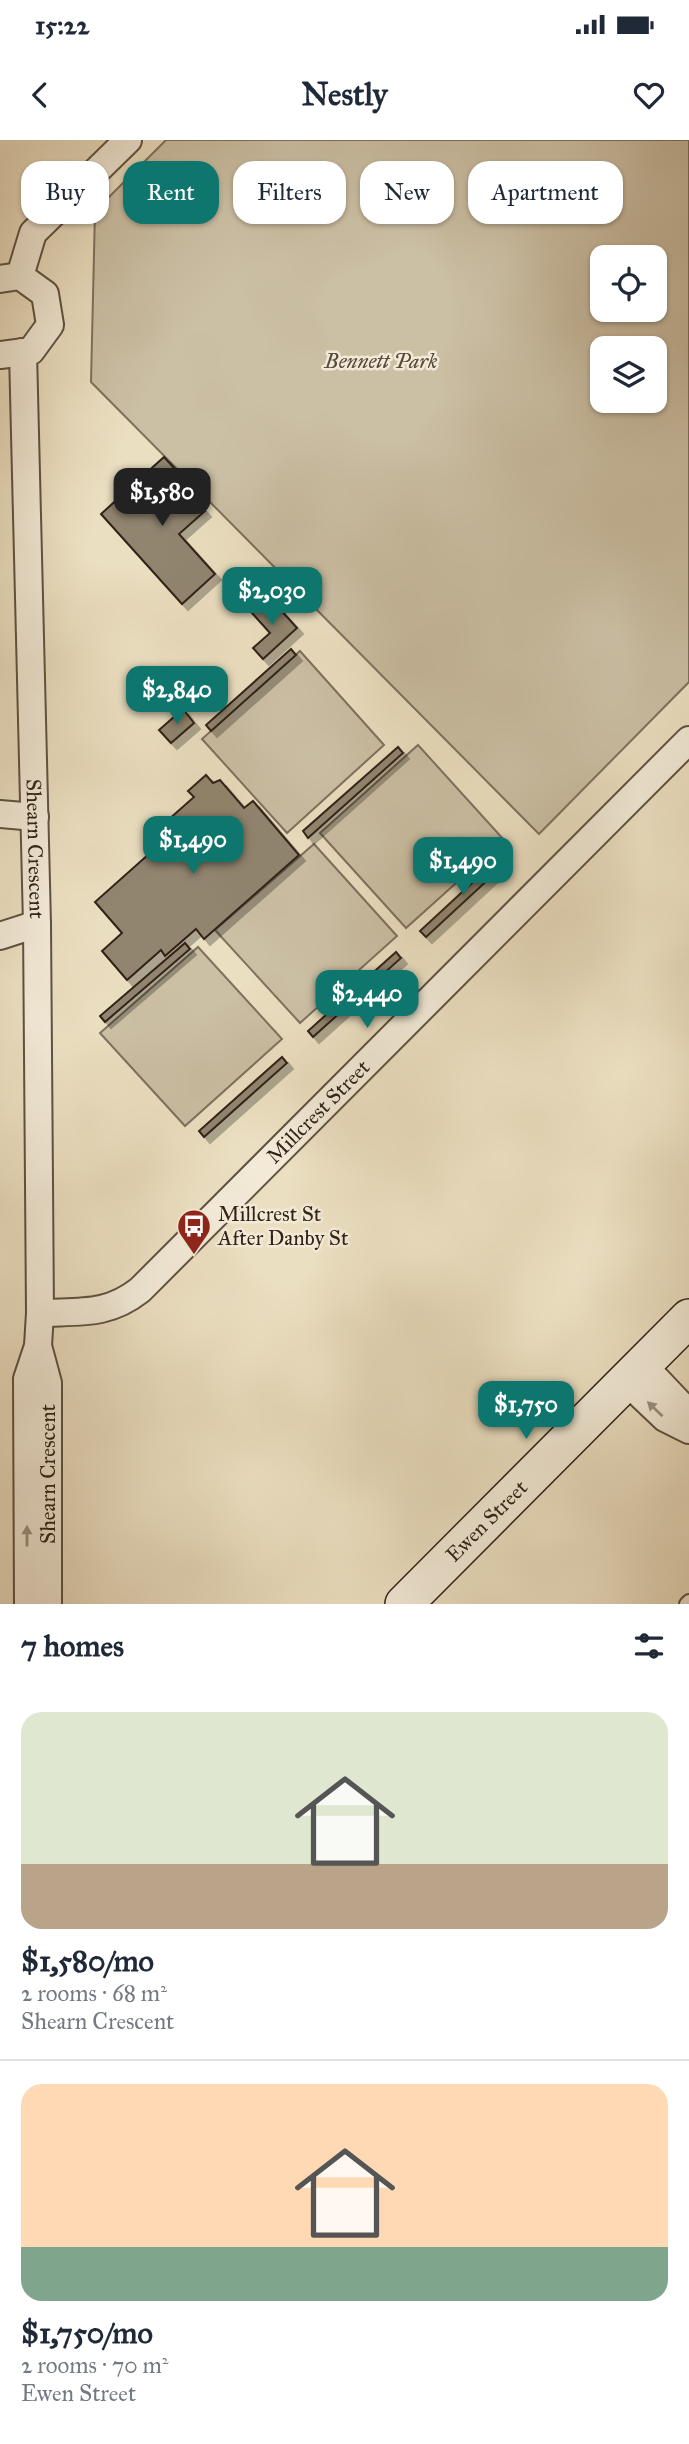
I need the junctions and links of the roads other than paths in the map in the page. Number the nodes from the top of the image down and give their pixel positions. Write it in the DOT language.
graph roads {
  1 [pos="128,140"];
  2 [pos="10,277"];
  3 [pos="11,353"];
  4 [pos="689,740"];
  5 [pos="0,814"];
  6 [pos="35,817"];
  7 [pos="37,924"];
  8 [pos="0,936"];
  9 [pos="40,1313"];
  10 [pos="689,1318"];
  11 [pos="38,1346"];
  12 [pos="634,1373"];
  13 [pos="689,1424"];
  14 [pos="689,1430"];
  15 [pos="28,1604"];
  16 [pos="48,1604"];
  17 [pos="404,1604"];
  1 -- 2 [label="street"];
  2 -- 3 [label="street"];
  3 -- 6 [label="street, Shearn Crescent"];
  4 -- 9 [label="street, Millcrest Street"];
  5 -- 6 [label="street"];
  6 -- 7 [label="street, Shearn Crescent"];
  7 -- 8 [label="street"];
  7 -- 9 [label="street, Shearn Crescent"];
  9 -- 11 [label="street, Shearn Crescent"];
  10 -- 12 [label="main road, Ewen Street"];
  15 -- 11 [label="street, Shearn Crescent, one-way"];
  11 -- 16 [label="street, Shearn Crescent"];
  12 -- 13 [label="street"];
  14 -- 12 [label="street, one-way"];
  12 -- 17 [label="main road, Ewen Street"];
}
